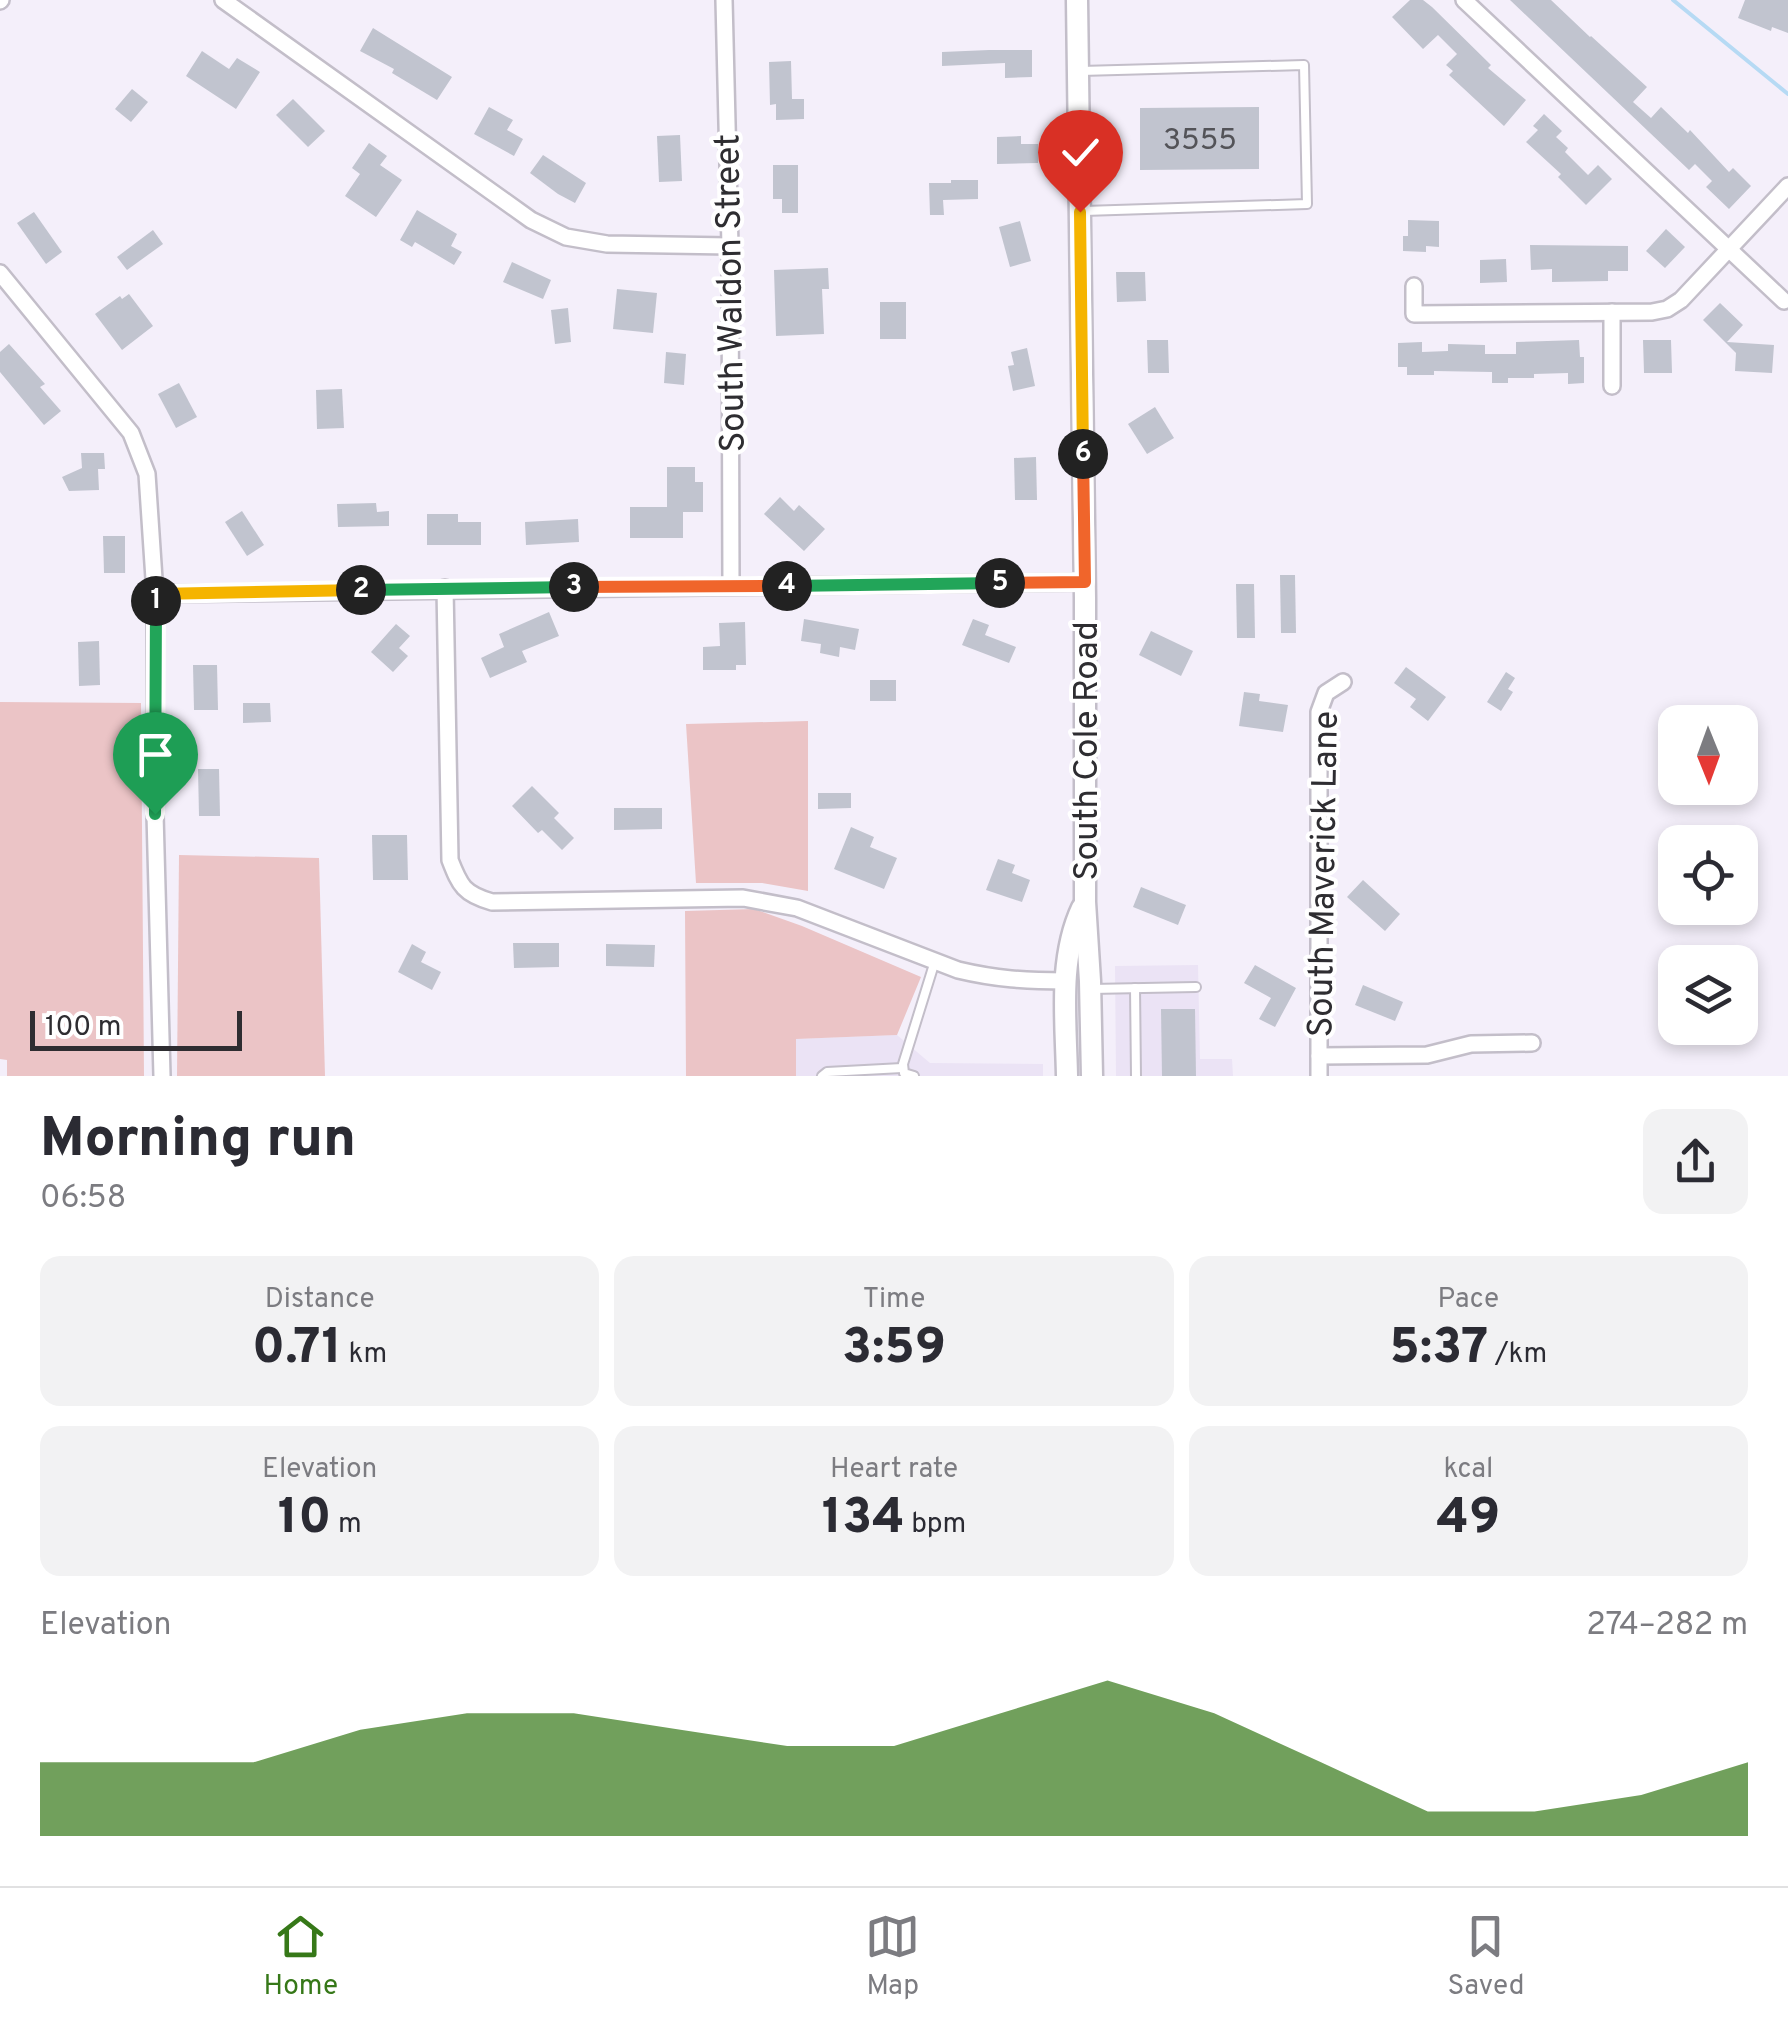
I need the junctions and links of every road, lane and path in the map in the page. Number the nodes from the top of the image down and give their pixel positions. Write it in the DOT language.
graph roads {
  1 [pos="224,0"];
  2 [pos="724,0"];
  3 [pos="1076,0"];
  4 [pos="1464,0"];
  5 [pos="1078,71"];
  6 [pos="1788,186"];
  7 [pos="1080,212"];
  8 [pos="730,246"];
  9 [pos="1727,249"];
  10 [pos="0,273"];
  11 [pos="1414,286"];
  12 [pos="1784,301"];
  13 [pos="1612,312"];
  14 [pos="1612,386"];
  15 [pos="1085,582"];
  16 [pos="731,586"];
  17 [pos="446,588"];
  18 [pos="156,594"];
  19 [pos="1343,682"];
  20 [pos="1084,902"];
  21 [pos="935,961"];
  22 [pos="1065,981"];
  23 [pos="1196,987"];
  24 [pos="1135,988"];
  25 [pos="1090,989"];
  26 [pos="1091,1029"];
  27 [pos="1532,1042"];
  28 [pos="1319,1056"];
  29 [pos="902,1068"];
  30 [pos="162,1076"];
  31 [pos="822,1076"];
  32 [pos="914,1076"];
  33 [pos="1067,1076"];
  34 [pos="1092,1076"];
  35 [pos="1136,1076"];
  36 [pos="1319,1076"];
  1 -- 8 [label="street"];
  2 -- 8 [label="street, South Waldon Street"];
  3 -- 5 [label="main road, South Cole Road"];
  4 -- 9 [label="street"];
  5 -- 7 [label="main road, South Cole Road"];
  5 -- 7 [label="lane"];
  6 -- 9 [label="street"];
  7 -- 15 [label="main road, South Cole Road"];
  8 -- 16 [label="street, South Waldon Street"];
  9 -- 12 [label="street"];
  9 -- 13 [label="street"];
  10 -- 18 [label="street"];
  11 -- 13 [label="street"];
  13 -- 14 [label="street"];
  15 -- 16 [label="street"];
  15 -- 20 [label="main road, South Cole Road"];
  16 -- 17 [label="street"];
  17 -- 18 [label="street"];
  17 -- 21 [label="street"];
  18 -- 30 [label="street"];
  19 -- 28 [label="street, South Maverick Lane"];
  20 -- 22 [label="main road, South Cole Road"];
  20 -- 25 [label="main road, South Cole Road"];
  21 -- 22 [label="street"];
  21 -- 29 [label="lane"];
  22 -- 26 [label="main road, South Cole Road"];
  22 -- 33 [label="main road, South Cole Road"];
  23 -- 24 [label="lane"];
  24 -- 25 [label="lane"];
  24 -- 35 [label="lane"];
  25 -- 26 [label="main road, South Cole Road"];
  26 -- 34 [label="main road, South Cole Road"];
  27 -- 28 [label="street"];
  28 -- 36 [label="street, South Maverick Lane"];
  29 -- 31 [label="lane"];
  29 -- 32 [label="lane"];
}
